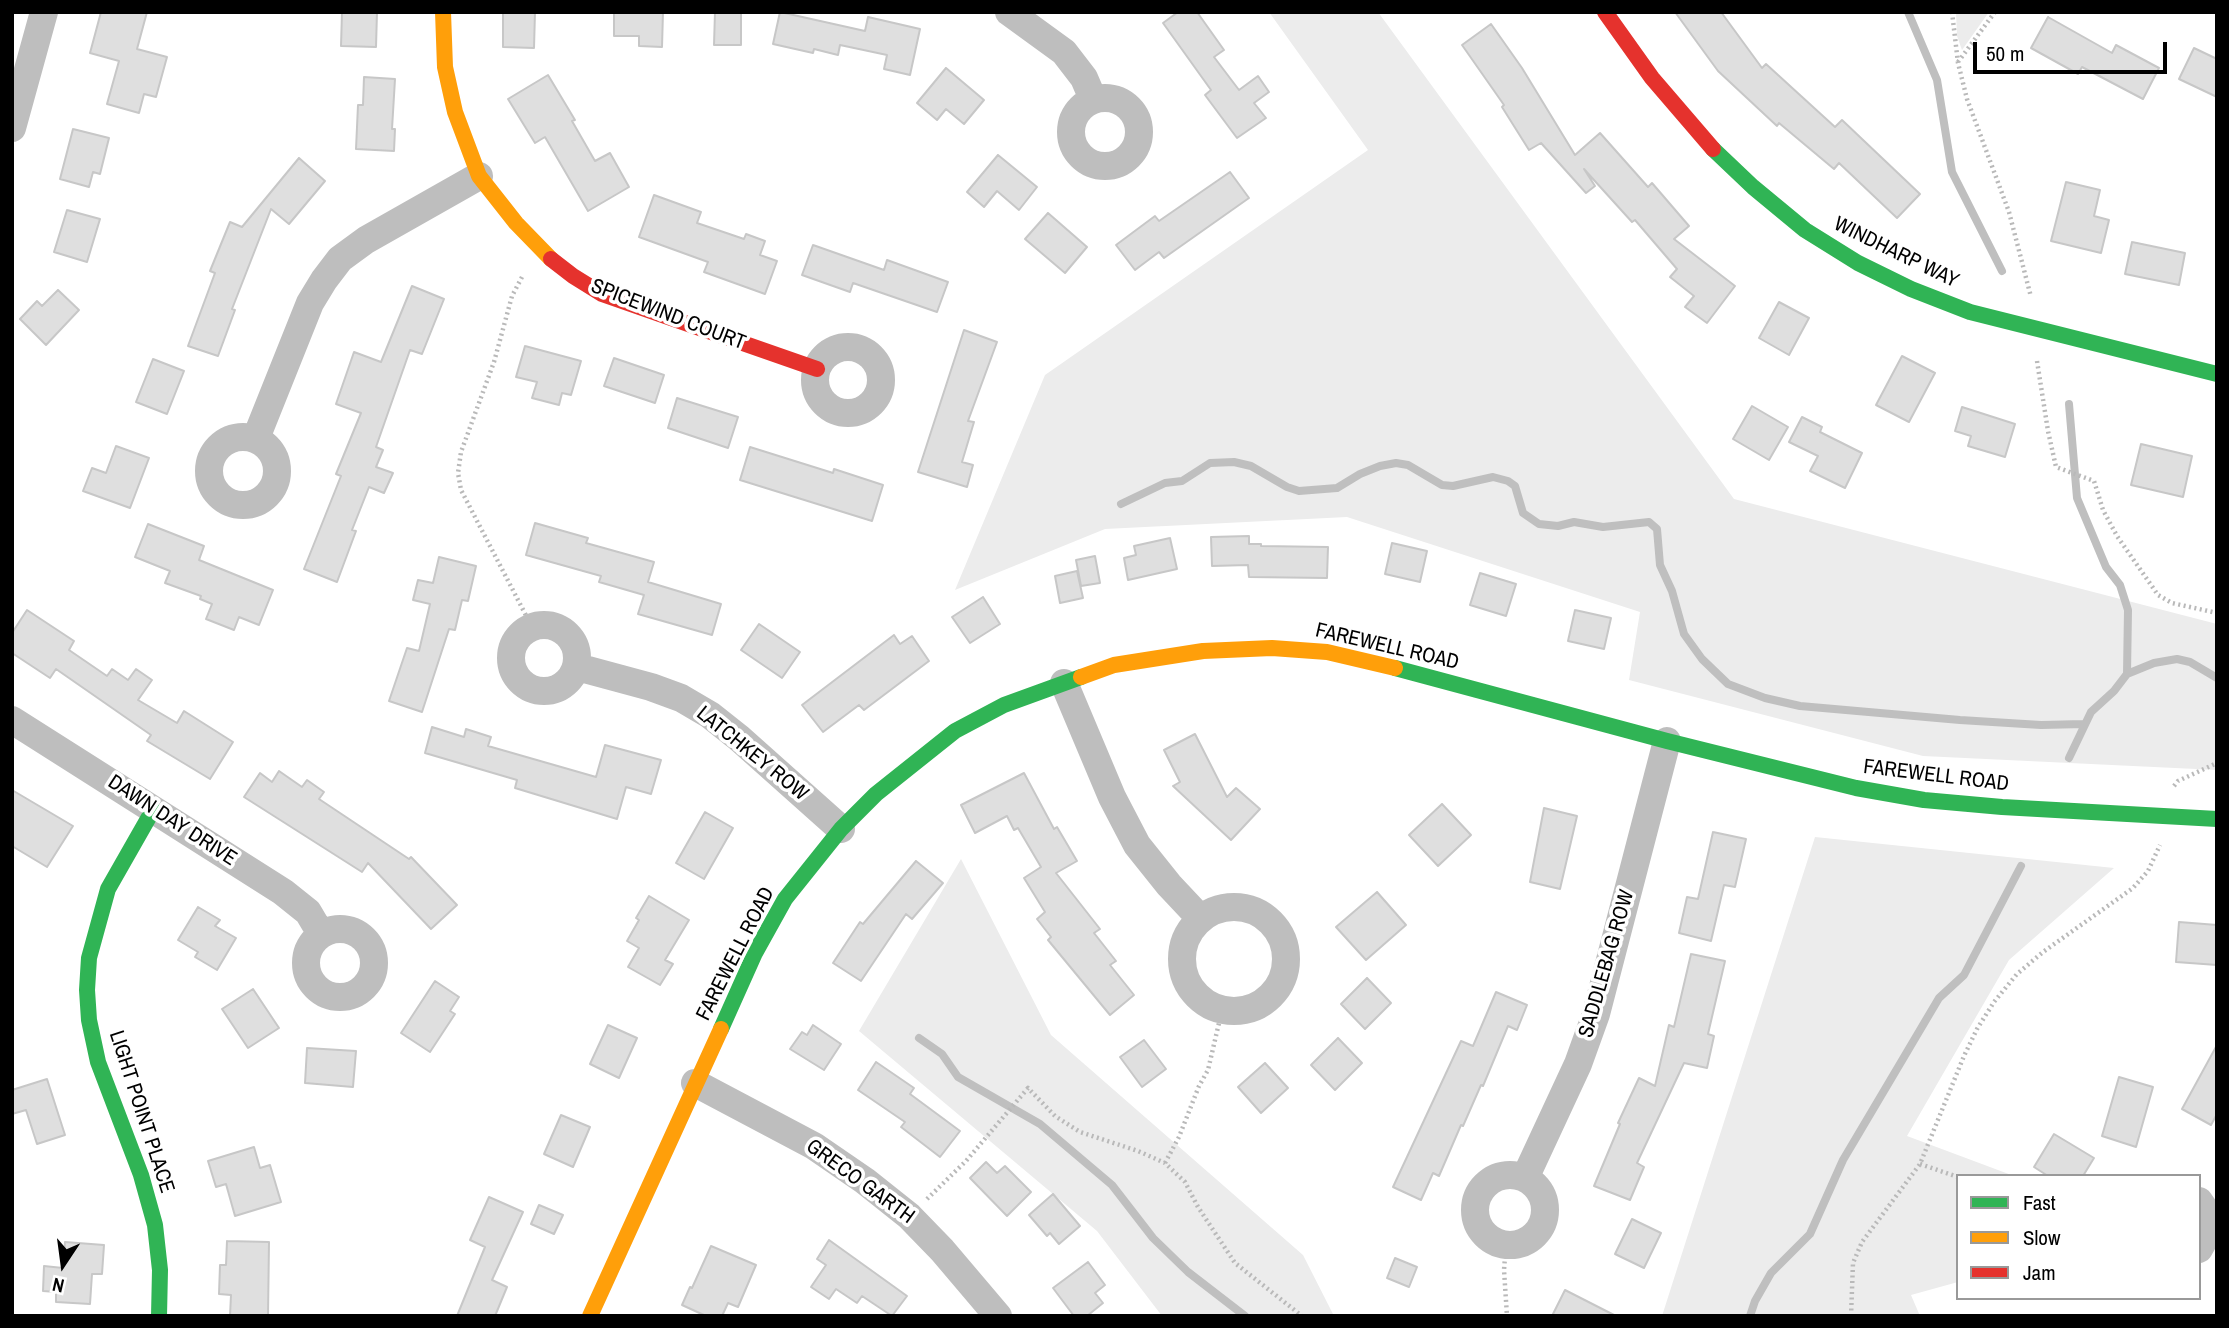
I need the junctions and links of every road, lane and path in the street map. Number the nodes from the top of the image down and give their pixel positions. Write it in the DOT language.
graph roads {
  1 [pos="44,12"];
  2 [pos="443,12"];
  3 [pos="1009,12"];
  4 [pos="1605,12"];
  5 [pos="1952,12"];
  6 [pos="1995,12"];
  7 [pos="1958,63"];
  8 [pos="1093,99"];
  9 [pos="12,128"];
  10 [pos="479,176"];
  11 [pos="543,252"];
  12 [pos="2033,329"];
  13 [pos="817,369"];
  14 [pos="2217,374"];
  15 [pos="256,438"];
  16 [pos="2217,613"];
  17 [pos="531,627"];
  18 [pos="577,667"];
  19 [pos="1064,683"];
  20 [pos="12,720"];
  21 [pos="1667,741"];
  22 [pos="2217,763"];
  23 [pos="153,810"];
  24 [pos="2166,816"];
  25 [pos="2217,819"];
  26 [pos="841,829"];
  27 [pos="1200,918"];
  28 [pos="321,934"];
  29 [pos="1222,1010"];
  30 [pos="695,1083"];
  31 [pos="1165,1163"];
  32 [pos="1920,1164"];
  33 [pos="1956,1176"];
  34 [pos="1525,1178"];
  35 [pos="2201,1204"];
  36 [pos="909,1216"];
  37 [pos="1507,1245"];
  38 [pos="2207,1248"];
  39 [pos="159,1316"];
  40 [pos="590,1316"];
  41 [pos="998,1316"];
  42 [pos="1302,1316"];
  43 [pos="1507,1316"];
  44 [pos="1851,1316"];
  1 -- 9 [label="street"];
  2 -- 10 [label="street, SPICEWIND COURT"];
  3 -- 8 [label="street"];
  4 -- 12 [label="street, WINDHARP WAY"];
  5 -- 7 [label="path"];
  6 -- 7 [label="path"];
  7 -- 12 [label="path"];
  10 -- 11 [label="street, SPICEWIND COURT"];
  10 -- 15 [label="street"];
  11 -- 13 [label="street, SPICEWIND COURT"];
  11 -- 17 [label="path"];
  12 -- 14 [label="street, WINDHARP WAY"];
  12 -- 16 [label="path"];
  17 -- 18 [label="street"];
  17 -- 18 [label="street"];
  18 -- 26 [label="street, LATCHKEY ROW"];
  19 -- 21 [label="street, FAREWELL ROAD"];
  19 -- 26 [label="street, FAREWELL ROAD"];
  19 -- 27 [label="street"];
  20 -- 23 [label="street, DAWN DAY DRIVE"];
  21 -- 24 [label="street, FAREWELL ROAD"];
  21 -- 34 [label="street, SADDLEBAG ROW"];
  22 -- 24 [label="path"];
  23 -- 28 [label="street, DAWN DAY DRIVE"];
  23 -- 39 [label="street, LIGHT POINT PLACE"];
  24 -- 25 [label="street, FAREWELL ROAD"];
  24 -- 32 [label="path"];
  26 -- 30 [label="street, FAREWELL ROAD"];
  27 -- 29 [label="street"];
  27 -- 29 [label="street"];
  29 -- 31 [label="path"];
  30 -- 36 [label="street, GRECO GARTH"];
  30 -- 40 [label="street, FAREWELL ROAD"];
  31 -- 36 [label="path"];
  31 -- 42 [label="path"];
  32 -- 33 [label="path"];
  32 -- 44 [label="path"];
  34 -- 37 [label="street"];
  34 -- 37 [label="street"];
  35 -- 38 [label="street"];
  36 -- 41 [label="street, GRECO GARTH"];
  37 -- 43 [label="path"];
}
